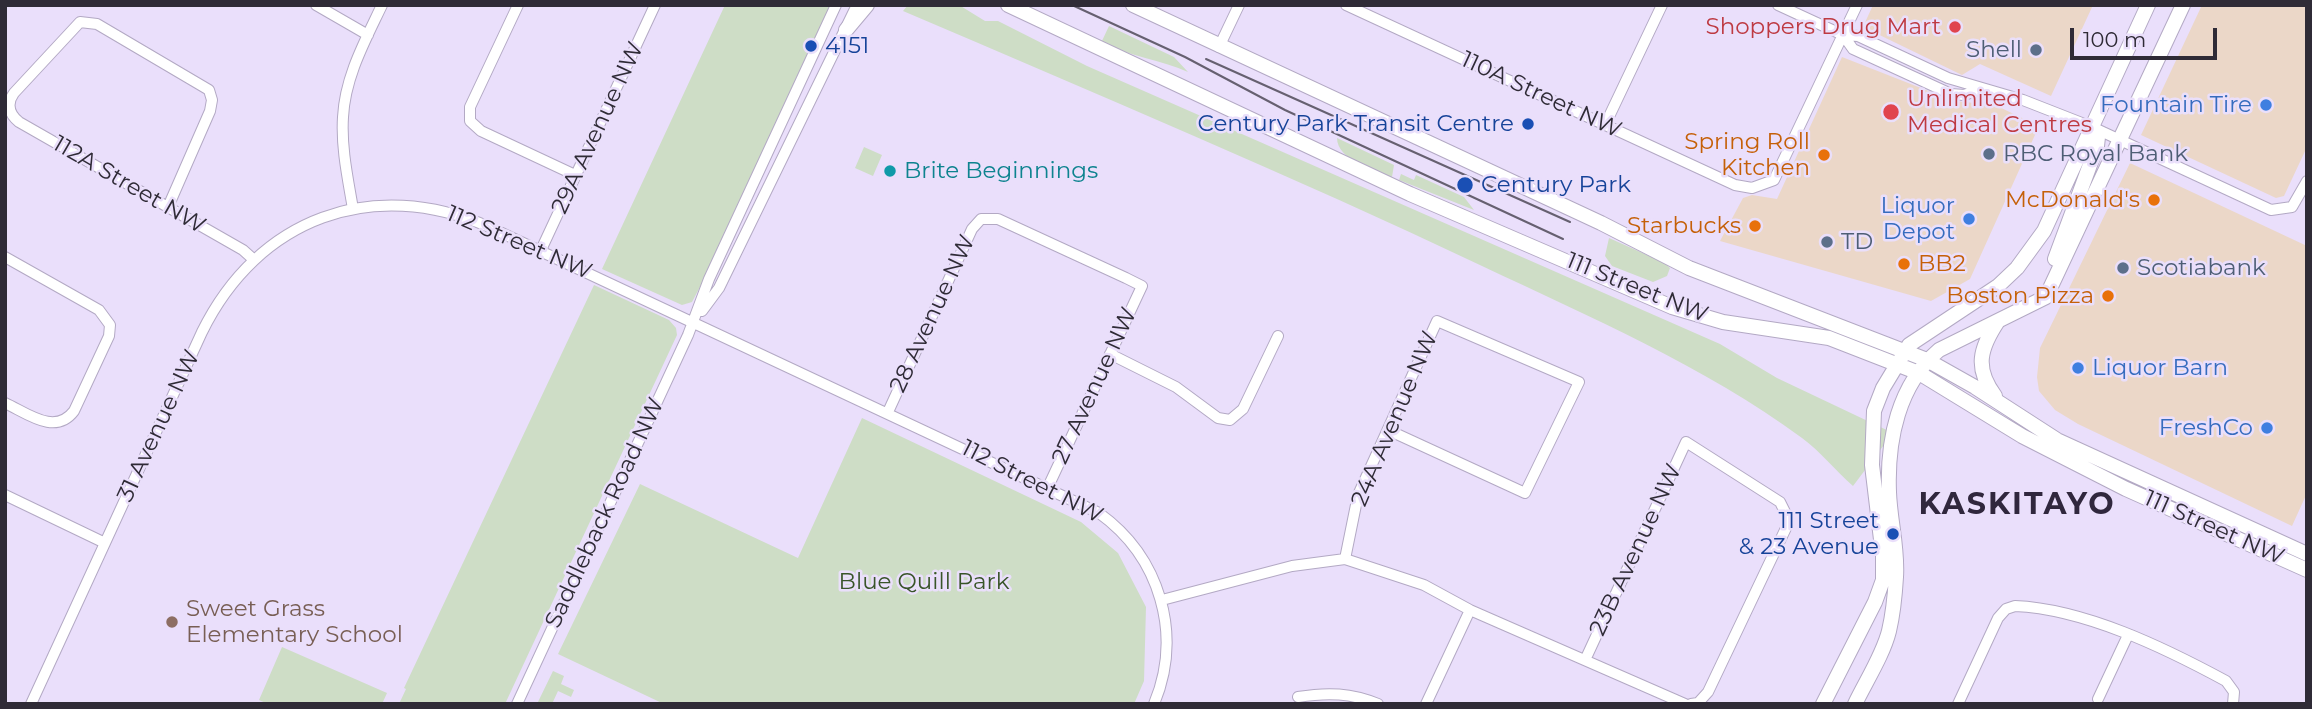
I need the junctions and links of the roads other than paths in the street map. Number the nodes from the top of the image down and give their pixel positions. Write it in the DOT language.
graph roads {
  1 [pos="316,5"];
  2 [pos="382,5"];
  3 [pos="518,5"];
  4 [pos="655,5"];
  5 [pos="836,5"];
  6 [pos="857,5"];
  7 [pos="867,5"];
  8 [pos="1008,5"];
  9 [pos="1133,5"];
  10 [pos="1239,5"];
  11 [pos="1346,5"];
  12 [pos="1662,5"];
  13 [pos="1778,5"];
  14 [pos="1857,5"];
  15 [pos="2148,5"];
  16 [pos="2183,5"];
  17 [pos="846,30"];
  18 [pos="368,35"];
  19 [pos="1843,35"];
  20 [pos="1219,47"];
  21 [pos="1605,125"];
  22 [pos="2092,127"];
  23 [pos="2121,141"];
  24 [pos="575,175"];
  25 [pos="2307,181"];
  26 [pos="168,207"];
  27 [pos="353,209"];
  28 [pos="981,219"];
  29 [pos="541,250"];
  30 [pos="5,257"];
  31 [pos="253,259"];
  32 [pos="2050,289"];
  33 [pos="1998,321"];
  34 [pos="694,322"];
  35 [pos="1278,336"];
  36 [pos="1905,350"];
  37 [pos="1110,354"];
  38 [pos="1897,365"];
  39 [pos="1923,367"];
  40 [pos="2000,402"];
  41 [pos="5,403"];
  42 [pos="888,412"];
  43 [pos="1388,429"];
  44 [pos="1048,487"];
  45 [pos="5,495"];
  46 [pos="105,543"];
  47 [pos="2307,554"];
  48 [pos="1345,559"];
  49 [pos="2307,570"];
  50 [pos="1162,600"];
  51 [pos="1469,610"];
  52 [pos="2128,635"];
  53 [pos="1586,658"];
  54 [pos="1298,697"];
  55 [pos="2098,699"];
  56 [pos="1694,703"];
  57 [pos="31,704"];
  58 [pos="517,704"];
  59 [pos="1154,704"];
  60 [pos="1378,704"];
  61 [pos="1426,704"];
  62 [pos="1685,704"];
  63 [pos="1823,704"];
  64 [pos="1855,704"];
  65 [pos="1958,704"];
  66 [pos="2233,704"];
  1 -- 18 [label="street"];
  2 -- 18 [label="street"];
  3 -- 24 [label="street"];
  4 -- 24 [label="street, 29A Avenue NW"];
  5 -- 34 [label="street, Saddleback Road NW"];
  6 -- 17 [label="street, Saddleback Road NW"];
  7 -- 17 [label="main road"];
  8 -- 38 [label="main road, 111 Street NW"];
  9 -- 20 [label="main road, 111 Street NW"];
  10 -- 20 [label="street"];
  11 -- 21 [label="street, 110A Street NW"];
  12 -- 21 [label="street"];
  13 -- 19 [label="street"];
  14 -- 19 [label="street"];
  15 -- 22 [label="main road"];
  16 -- 23 [label="main road"];
  17 -- 34 [label="street, Saddleback Road NW"];
  18 -- 27 [label="street"];
  19 -- 21 [label="street, 110A Street NW"];
  19 -- 22 [label="street"];
  20 -- 36 [label="main road, 111 Street NW"];
  22 -- 23 [label="street"];
  22 -- 32 [label="main road"];
  22 -- 36 [label="main road"];
  23 -- 25 [label="street"];
  23 -- 32 [label="main road"];
  24 -- 29 [label="street, 29A Avenue NW"];
  26 -- 26 [label="street, 112A Street NW"];
  26 -- 31 [label="street, 112A Street NW"];
  27 -- 29 [label="street, 112 Street NW"];
  27 -- 31 [label="street, 31 Avenue NW"];
  28 -- 37 [label="street, 27 Avenue NW"];
  28 -- 42 [label="street, 28 Avenue NW"];
  29 -- 34 [label="street, 112 Street NW"];
  30 -- 41 [label="street"];
  31 -- 46 [label="street, 31 Avenue NW"];
  32 -- 33 [label="main road"];
  33 -- 39 [label="main road"];
  33 -- 40 [label="main road"];
  34 -- 42 [label="street, 112 Street NW"];
  34 -- 58 [label="street, Saddleback Road NW"];
  35 -- 37 [label="street"];
  36 -- 38 [label="main road"];
  36 -- 39 [label="main road, 111 Street NW"];
  37 -- 44 [label="street, 27 Avenue NW"];
  38 -- 39 [label="main road, 111 Street NW"];
  38 -- 63 [label="main road"];
  39 -- 40 [label="main road, 111 Street NW"];
  39 -- 49 [label="main road, 111 Street NW"];
  39 -- 64 [label="main road"];
  40 -- 47 [label="main road, 111 Street NW"];
  42 -- 44 [label="street, 112 Street NW"];
  43 -- 43 [label="street, 24A Avenue NW"];
  43 -- 48 [label="street, 24A Avenue NW"];
  44 -- 50 [label="street, 112 Street NW"];
  45 -- 46 [label="street"];
  46 -- 57 [label="street, 31 Avenue NW"];
  48 -- 50 [label="street"];
  48 -- 51 [label="street"];
  50 -- 59 [label="street, 112 Street NW"];
  51 -- 53 [label="street"];
  51 -- 61 [label="street"];
  52 -- 55 [label="street"];
  52 -- 65 [label="street"];
  52 -- 66 [label="street"];
  53 -- 56 [label="street, 23B Avenue NW"];
  53 -- 62 [label="street"];
  54 -- 60 [label="street"];
}
